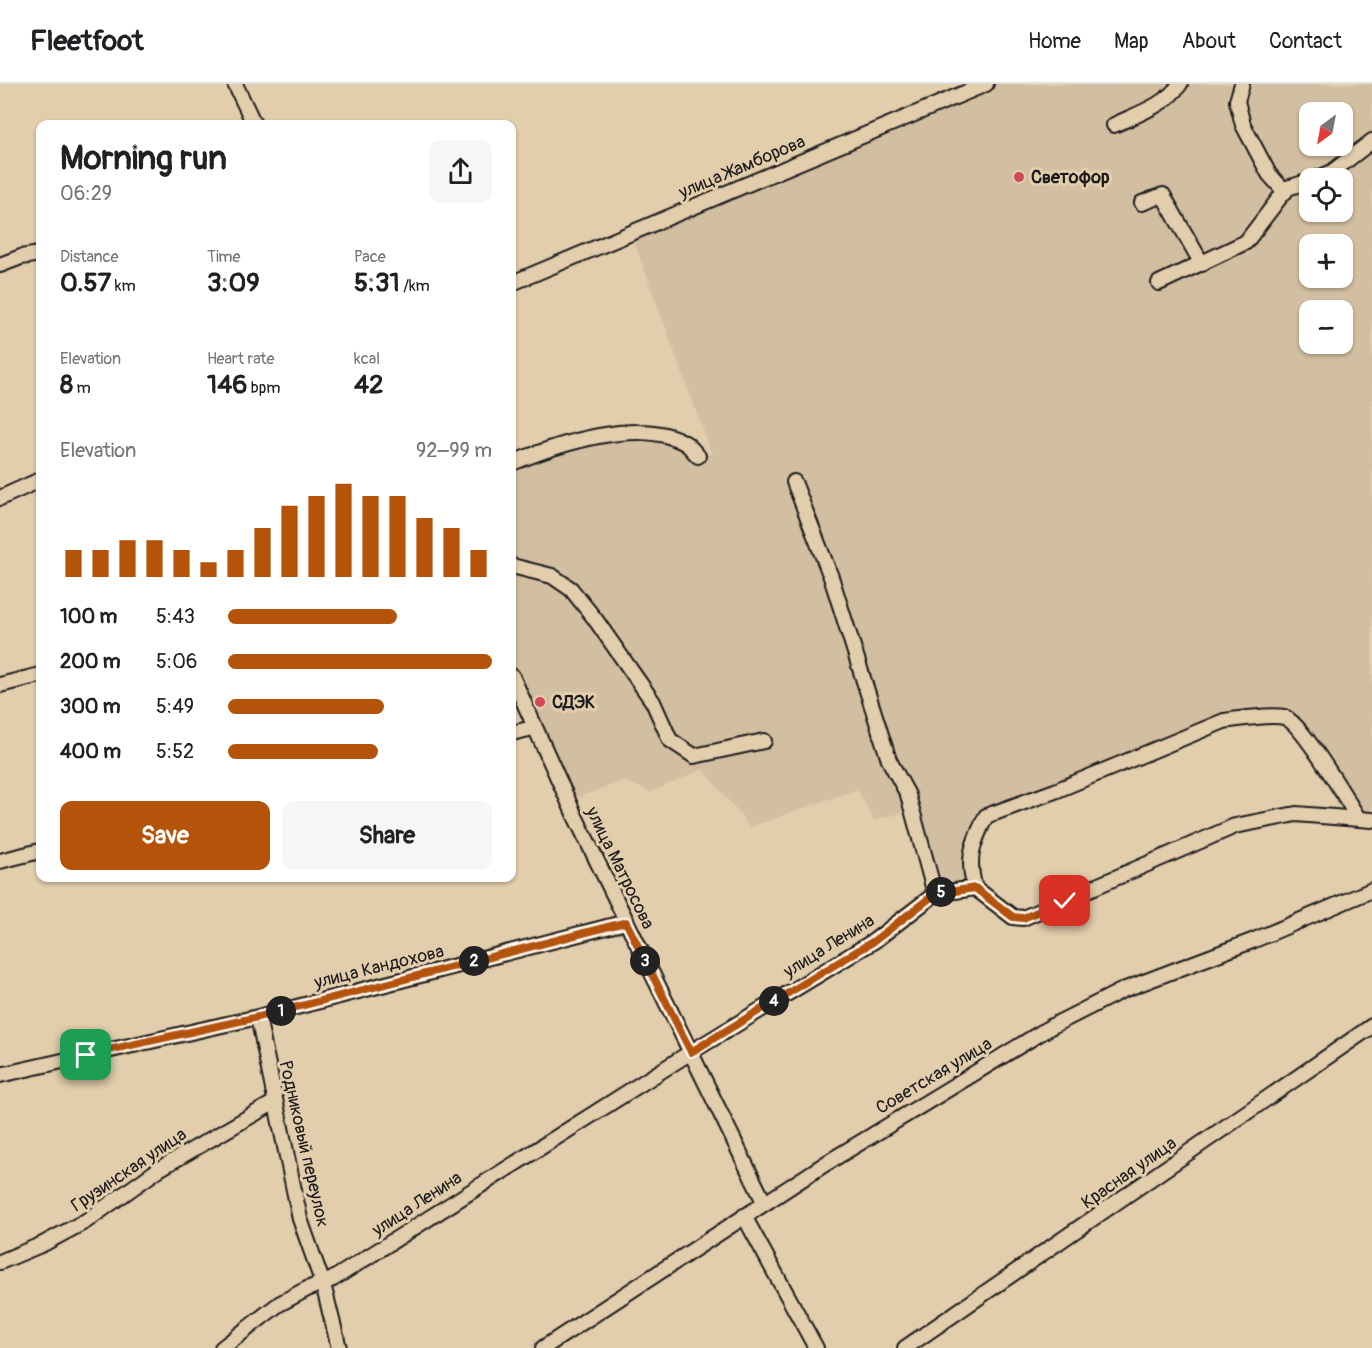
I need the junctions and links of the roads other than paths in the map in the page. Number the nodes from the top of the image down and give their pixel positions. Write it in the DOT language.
graph roads {
  1 [pos="235,84"];
  2 [pos="986,84"];
  3 [pos="1180,84"];
  4 [pos="1242,84"];
  5 [pos="252,120"];
  6 [pos="1114,125"];
  7 [pos="1372,141"];
  8 [pos="1337,168"];
  9 [pos="1299,184"];
  10 [pos="1285,192"];
  11 [pos="1142,203"];
  12 [pos="36,255"];
  13 [pos="1202,264"];
  14 [pos="0,265"];
  15 [pos="516,281"];
  16 [pos="1159,283"];
  17 [pos="698,456"];
  18 [pos="516,461"];
  19 [pos="36,482"];
  20 [pos="794,482"];
  21 [pos="0,498"];
  22 [pos="516,567"];
  23 [pos="36,676"];
  24 [pos="0,685"];
  25 [pos="516,686"];
  26 [pos="533,728"];
  27 [pos="516,732"];
  28 [pos="764,741"];
  29 [pos="1365,819"];
  30 [pos="36,851"];
  31 [pos="0,861"];
  32 [pos="975,888"];
  33 [pos="1372,890"];
  34 [pos="935,894"];
  35 [pos="626,922"];
  36 [pos="258,1017"];
  37 [pos="1372,1026"];
  38 [pos="691,1052"];
  39 [pos="0,1075"];
  40 [pos="275,1102"];
  41 [pos="764,1202"];
  42 [pos="744,1216"];
  43 [pos="0,1262"];
  44 [pos="324,1284"];
  45 [pos="222,1348"];
  46 [pos="339,1348"];
  47 [pos="543,1348"];
  48 [pos="816,1348"];
  49 [pos="905,1348"];
  1 -- 5 [label="street"];
  2 -- 15 [label="street, улица Жамборова"];
  3 -- 6 [label="street"];
  4 -- 10 [label="street"];
  7 -- 8 [label="street"];
  9 -- 10 [label="street"];
  10 -- 13 [label="street"];
  11 -- 13 [label="street"];
  12 -- 14 [label="street"];
  13 -- 16 [label="street"];
  17 -- 18 [label="street"];
  19 -- 21 [label="street"];
  20 -- 34 [label="street"];
  22 -- 28 [label="street"];
  23 -- 24 [label="street"];
  25 -- 26 [label="street, улица Матросова"];
  26 -- 27 [label="street"];
  26 -- 35 [label="street, улица Матросова"];
  29 -- 32 [label="street"];
  29 -- 32 [label="street"];
  30 -- 31 [label="street"];
  32 -- 34 [label="street, улица Ленина"];
  33 -- 41 [label="street, Советская улица"];
  34 -- 38 [label="street, улица Ленина"];
  35 -- 36 [label="street, улица Кандохова"];
  35 -- 38 [label="street, улица Матросова"];
  36 -- 39 [label="street, улица Кандохова"];
  36 -- 40 [label="street, Родниковый переулок"];
  37 -- 49 [label="street, Красная улица"];
  38 -- 41 [label="street, улица Матросова"];
  38 -- 44 [label="street, улица Ленина"];
  40 -- 43 [label="street, Грузинская улица"];
  40 -- 44 [label="street, Родниковый переулок"];
  41 -- 42 [label="street, Советская улица"];
  42 -- 47 [label="street, Советская улица"];
  42 -- 48 [label="street"];
  44 -- 45 [label="street, улица Ленина"];
  44 -- 46 [label="street, Родниковый переулок"];
}
